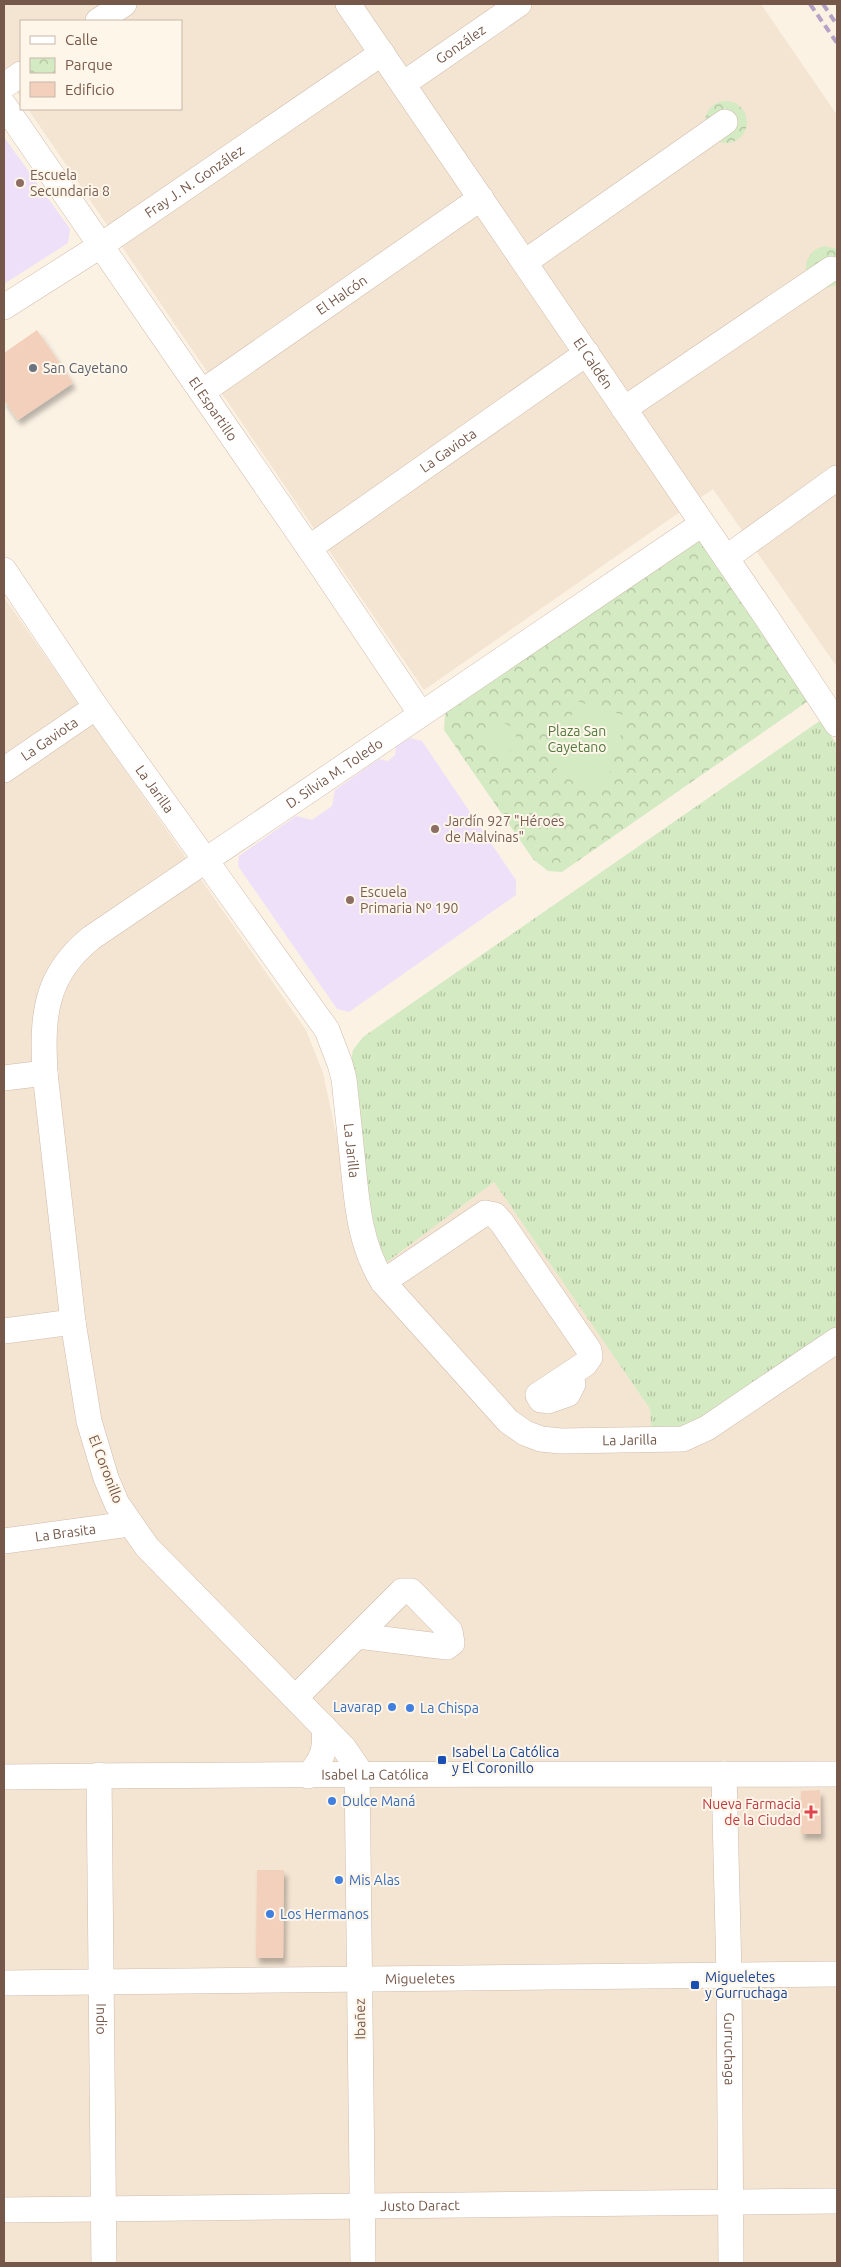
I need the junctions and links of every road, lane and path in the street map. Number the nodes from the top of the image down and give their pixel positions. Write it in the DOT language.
graph roads {
  1 [pos="124,4"];
  2 [pos="348,4"];
  3 [pos="519,4"];
  4 [pos="100,20"];
  5 [pos="382,53"];
  6 [pos="20,75"];
  7 [pos="403,84"];
  8 [pos="4,86"];
  9 [pos="4,105"];
  10 [pos="725,122"];
  11 [pos="481,198"];
  12 [pos="100,246"];
  13 [pos="524,262"];
  14 [pos="831,269"];
  15 [pos="4,307"];
  16 [pos="586,353"];
  17 [pos="202,392"];
  18 [pos="624,408"];
  19 [pos="837,478"];
  20 [pos="702,524"];
  21 [pos="309,548"];
  22 [pos="726,558"];
  23 [pos="4,570"];
  24 [pos="13,604"];
  25 [pos="96,707"];
  26 [pos="834,712"];
  27 [pos="421,714"];
  28 [pos="4,770"];
  29 [pos="204,861"];
  30 [pos="46,1073"];
  31 [pos="4,1078"];
  32 [pos="383,1282"];
  33 [pos="73,1322"];
  34 [pos="4,1331"];
  35 [pos="837,1340"];
  36 [pos="570,1374"];
  37 [pos="129,1524"];
  38 [pos="4,1541"];
  39 [pos="358,1636"];
  40 [pos="296,1698"];
  41 [pos="324,1728"];
  42 [pos="724,1774"];
  43 [pos="837,1774"];
  44 [pos="99,1775"];
  45 [pos="308,1776"];
  46 [pos="358,1776"];
  47 [pos="4,1777"];
  48 [pos="837,1974"];
  49 [pos="729,1975"];
  50 [pos="359,1979"];
  51 [pos="4,1982"];
  52 [pos="101,1982"];
  53 [pos="837,2201"];
  54 [pos="731,2203"];
  55 [pos="362,2206"];
  56 [pos="4,2210"];
  57 [pos="105,2210"];
  58 [pos="104,2263"];
  59 [pos="363,2263"];
  60 [pos="731,2263"];
  1 -- 4 [label="street"];
  2 -- 5 [label="street, El Caldén"];
  3 -- 7 [label="street, González"];
  5 -- 7 [label="street, El Caldén"];
  5 -- 12 [label="street, Fray J. N. González"];
  6 -- 8 [label="street"];
  7 -- 11 [label="street, El Caldén"];
  9 -- 12 [label="street, El Espartillo"];
  10 -- 13 [label="street"];
  11 -- 13 [label="street, El Caldén"];
  11 -- 17 [label="street, El Halcón"];
  12 -- 15 [label="street, Fray J. N. González"];
  12 -- 17 [label="street, El Espartillo"];
  13 -- 16 [label="street, El Caldén"];
  14 -- 18 [label="street"];
  16 -- 18 [label="street, El Caldén"];
  16 -- 21 [label="street, La Gaviota"];
  17 -- 21 [label="street, El Espartillo"];
  18 -- 20 [label="street, El Caldén"];
  19 -- 22 [label="street"];
  20 -- 22 [label="street, El Caldén"];
  20 -- 27 [label="street, D. Silvia M. Toledo"];
  21 -- 27 [label="street, El Espartillo"];
  22 -- 26 [label="street, El Caldén"];
  23 -- 24 [label="street, La Jarilla"];
  24 -- 25 [label="street, La Jarilla"];
  25 -- 28 [label="street, La Gaviota"];
  25 -- 29 [label="street, La Jarilla"];
  27 -- 29 [label="street, D. Silvia M. Toledo"];
  29 -- 30 [label="street, D. Silvia M. Toledo"];
  29 -- 32 [label="street, La Jarilla"];
  30 -- 31 [label="street"];
  30 -- 33 [label="street, El Coronillo"];
  32 -- 35 [label="street, La Jarilla"];
  32 -- 36 [label="street"];
  33 -- 34 [label="street"];
  33 -- 37 [label="street, El Coronillo"];
  37 -- 38 [label="street, La Brasita"];
  37 -- 40 [label="street, El Coronillo"];
  39 -- 40 [label="street"];
  40 -- 41 [label="street, El Coronillo"];
  41 -- 45 [label="street"];
  41 -- 46 [label="street, El Coronillo"];
  42 -- 43 [label="street, Isabel La Católica"];
  42 -- 46 [label="street, Isabel La Católica"];
  42 -- 49 [label="street, Gurruchaga"];
  44 -- 45 [label="street, Isabel La Católica"];
  44 -- 47 [label="street, Isabel La Católica"];
  44 -- 52 [label="street, Indio"];
  45 -- 46 [label="street, Isabel La Católica"];
  46 -- 50 [label="street, Ibañez"];
  48 -- 49 [label="street, Migueletes"];
  49 -- 50 [label="street, Migueletes"];
  49 -- 54 [label="street, Gurruchaga"];
  50 -- 52 [label="street, Migueletes"];
  50 -- 55 [label="street, Ibañez"];
  51 -- 52 [label="street, Migueletes"];
  52 -- 57 [label="street, Indio"];
  53 -- 54 [label="street, Justo Daract"];
  54 -- 55 [label="street, Justo Daract"];
  54 -- 60 [label="street, Gurruchaga"];
  55 -- 57 [label="street, Justo Daract"];
  55 -- 59 [label="street, Ibañez"];
  56 -- 57 [label="street, Justo Daract"];
  57 -- 58 [label="street, Indio"];
}
